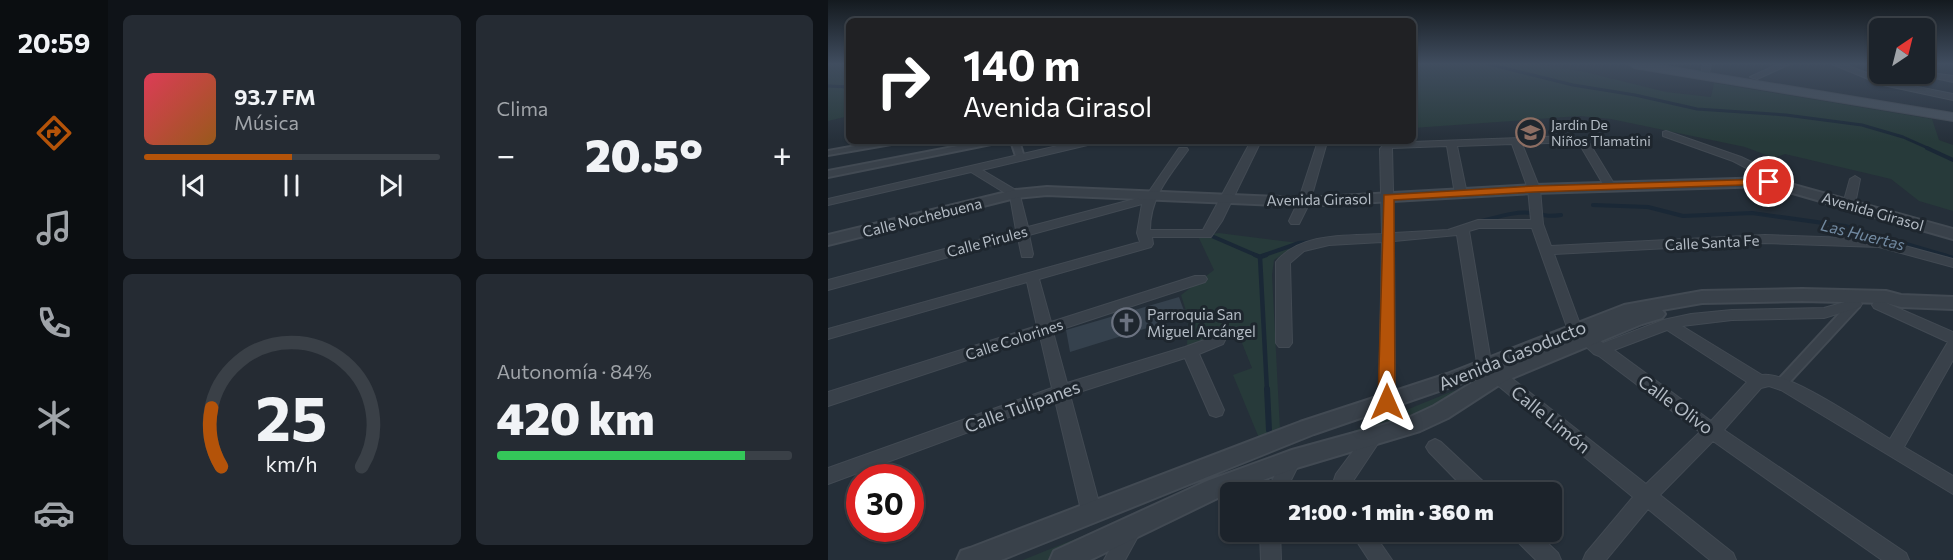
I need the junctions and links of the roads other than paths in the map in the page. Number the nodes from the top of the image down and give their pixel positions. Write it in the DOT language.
graph roads {
  1 [pos="1815,90"];
  2 [pos="1920,90"];
  3 [pos="1953,97"];
  4 [pos="1953,117"];
  5 [pos="1666,134"];
  6 [pos="1516,142"];
  7 [pos="1451,143"];
  8 [pos="880,144"];
  9 [pos="963,144"];
  10 [pos="1016,144"];
  11 [pos="1079,144"];
  12 [pos="1254,144"];
  13 [pos="1321,144"];
  14 [pos="1184,150"];
  15 [pos="828,153"];
  16 [pos="1018,158"];
  17 [pos="1776,161"];
  18 [pos="973,169"];
  19 [pos="828,174"];
  20 [pos="1767,177"];
  21 [pos="1855,178"];
  22 [pos="1610,187"];
  23 [pos="1534,189"];
  24 [pos="1015,194"];
  25 [pos="1461,194"];
  26 [pos="1149,196"];
  27 [pos="1388,197"];
  28 [pos="1225,199"];
  29 [pos="828,202"];
  30 [pos="1304,202"];
  31 [pos="1850,204"];
  32 [pos="1537,218"];
  33 [pos="1295,221"];
  34 [pos="1462,230"];
  35 [pos="1022,231"];
  36 [pos="1387,233"];
  37 [pos="1953,234"];
  38 [pos="1145,238"];
  39 [pos="828,240"];
  40 [pos="1546,250"];
  41 [pos="1027,254"];
  42 [pos="1953,263"];
  43 [pos="1032,277"];
  44 [pos="1200,279"];
  45 [pos="828,285"];
  46 [pos="1901,301"];
  47 [pos="1953,303"];
  48 [pos="1856,304"];
  49 [pos="1879,305"];
  50 [pos="1668,324"];
  51 [pos="1045,330"];
  52 [pos="828,334"];
  53 [pos="1953,339"];
  54 [pos="1218,340"];
  55 [pos="1587,340"];
  56 [pos="1284,343"];
  57 [pos="1953,346"];
  58 [pos="1190,351"];
  59 [pos="1491,371"];
  60 [pos="1770,382"];
  61 [pos="1061,391"];
  62 [pos="828,399"];
  63 [pos="1387,402"];
  64 [pos="1216,410"];
  65 [pos="1712,431"];
  66 [pos="1374,436"];
  67 [pos="1435,447"];
  68 [pos="1894,448"];
  69 [pos="1292,460"];
  70 [pos="828,476"];
  71 [pos="1280,482"];
  72 [pos="1342,482"];
  73 [pos="1471,482"];
  74 [pos="1953,486"];
  75 [pos="1646,496"];
  76 [pos="1092,514"];
  77 [pos="1133,528"];
  78 [pos="1270,542"];
  79 [pos="1369,542"];
  80 [pos="1532,542"];
  81 [pos="970,560"];
  82 [pos="1063,560"];
  83 [pos="1114,560"];
  84 [pos="1271,560"];
  85 [pos="1383,560"];
  86 [pos="1551,560"];
  87 [pos="1593,560"];
  88 [pos="1726,560"];
  89 [pos="1899,560"];
  1 -- 4 [label="main road"];
  2 -- 3 [label="street"];
  5 -- 20 [label="street"];
  6 -- 7 [label="street"];
  6 -- 22 [label="street"];
  6 -- 23 [label="street"];
  7 -- 25 [label="street"];
  7 -- 27 [label="street"];
  8 -- 15 [label="street"];
  9 -- 19 [label="street"];
  10 -- 16 [label="street"];
  11 -- 16 [label="street"];
  12 -- 28 [label="street"];
  13 -- 30 [label="street"];
  14 -- 26 [label="street"];
  16 -- 18 [label="street"];
  17 -- 20 [label="street"];
  18 -- 24 [label="street"];
  18 -- 29 [label="street"];
  20 -- 22 [label="street, Avenida Girasol"];
  20 -- 31 [label="street, Avenida Girasol"];
  21 -- 31 [label="street"];
  22 -- 23 [label="street, Avenida Girasol"];
  23 -- 25 [label="street, Avenida Girasol"];
  23 -- 32 [label="street"];
  24 -- 26 [label="street, Avenida Girasol"];
  24 -- 35 [label="street"];
  24 -- 39 [label="street, Calle Nochebuena"];
  25 -- 27 [label="street, Avenida Girasol"];
  26 -- 28 [label="street, Avenida Girasol"];
  26 -- 35 [label="street, Calle Pirules"];
  26 -- 38 [label="street"];
  27 -- 30 [label="street, Avenida Girasol"];
  27 -- 36 [label="street"];
  28 -- 30 [label="street, Avenida Girasol"];
  28 -- 38 [label="street"];
  30 -- 33 [label="street"];
  31 -- 37 [label="street, Avenida Girasol"];
  32 -- 34 [label="street"];
  32 -- 40 [label="street"];
  34 -- 36 [label="street"];
  34 -- 59 [label="street"];
  35 -- 41 [label="street"];
  35 -- 45 [label="street, Calle Pirules"];
  36 -- 56 [label="street"];
  36 -- 63 [label="street"];
  38 -- 43 [label="street"];
  40 -- 42 [label="street, Calle Santa Fe"];
  40 -- 55 [label="street"];
  43 -- 51 [label="street"];
  43 -- 52 [label="street"];
  44 -- 51 [label="street, Calle Colorines"];
  46 -- 47 [label="street, Avenida Gasoducto"];
  46 -- 49 [label="street, Avenida Gasoducto"];
  46 -- 55 [label="street, Avenida Gasoducto"];
  48 -- 49 [label="street, Avenida Gasoducto"];
  48 -- 50 [label="street"];
  48 -- 55 [label="street, Avenida Gasoducto"];
  48 -- 60 [label="street"];
  49 -- 53 [label="street"];
  50 -- 55 [label="street"];
  50 -- 60 [label="street"];
  51 -- 61 [label="street"];
  51 -- 62 [label="street, Calle Colorines"];
  54 -- 58 [label="street, Calle Tulipanes"];
  55 -- 59 [label="street, Avenida Gasoducto"];
  55 -- 65 [label="street, Calle Olivo"];
  57 -- 68 [label="street"];
  58 -- 61 [label="street, Calle Tulipanes"];
  58 -- 64 [label="street"];
  59 -- 63 [label="street, Avenida Gasoducto"];
  59 -- 66 [label="street, Avenida Gasoducto"];
  59 -- 75 [label="street, Calle Limón"];
  60 -- 65 [label="street"];
  60 -- 68 [label="street"];
  61 -- 70 [label="street, Calle Tulipanes"];
  61 -- 76 [label="street"];
  63 -- 76 [label="street, Avenida Gasoducto"];
  65 -- 75 [label="street"];
  65 -- 89 [label="street, Calle Olivo"];
  66 -- 69 [label="street, Avenida Gasoducto"];
  66 -- 72 [label="street"];
  67 -- 73 [label="street"];
  68 -- 74 [label="street"];
  69 -- 71 [label="street"];
  69 -- 77 [label="street, Avenida Gasoducto"];
  75 -- 87 [label="street"];
  75 -- 88 [label="street, Calle Limón"];
  76 -- 81 [label="street, Avenida Gasoducto"];
  77 -- 82 [label="street, Avenida Gasoducto"];
  77 -- 83 [label="street"];
  78 -- 84 [label="street"];
  79 -- 85 [label="street"];
  80 -- 86 [label="street"];
}
